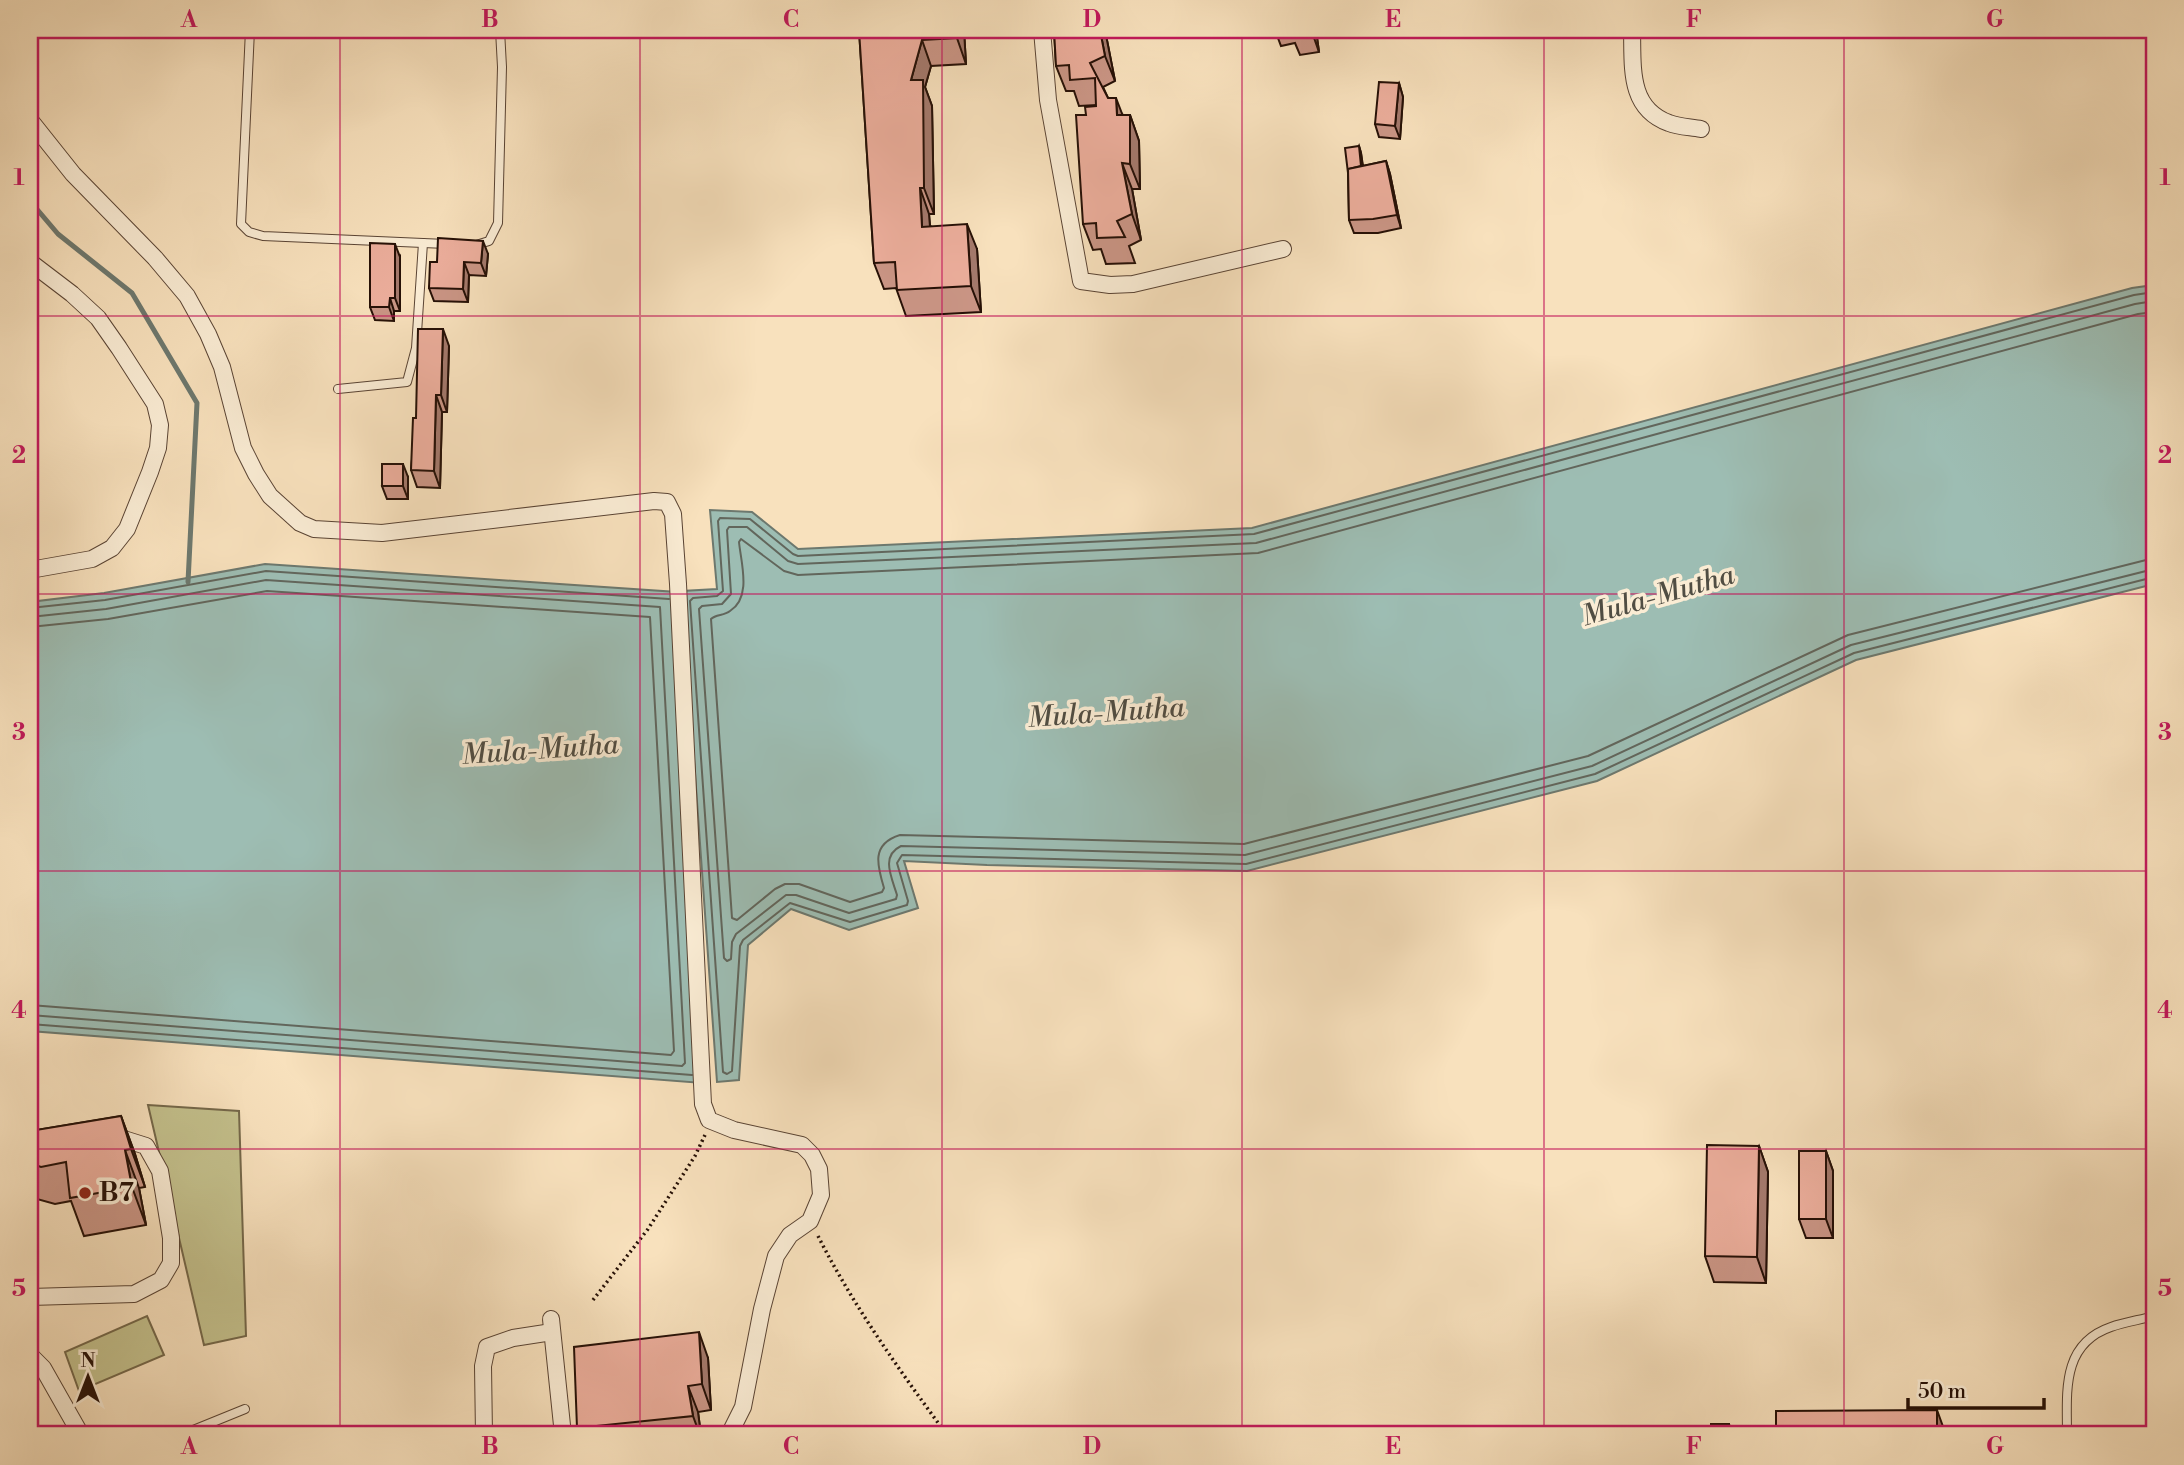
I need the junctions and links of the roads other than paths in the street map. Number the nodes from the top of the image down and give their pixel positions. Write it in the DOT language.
graph roads {
  1 [pos="250,30"];
  2 [pos="500,30"];
  3 [pos="1042,30"];
  4 [pos="1632,30"];
  5 [pos="30,120"];
  6 [pos="1701,129"];
  7 [pos="423,243"];
  8 [pos="1283,249"];
  9 [pos="30,262"];
  10 [pos="338,389"];
  11 [pos="30,570"];
  12 [pos="97,1135"];
  13 [pos="30,1297"];
  14 [pos="2154,1316"];
  15 [pos="30,1354"];
  16 [pos="245,1409"];
  17 [pos="81,1435"];
  18 [pos="181,1435"];
  19 [pos="484,1435"];
  20 [pos="563,1435"];
  21 [pos="729,1435"];
  22 [pos="2067,1435"];
  1 -- 7 [label="lane"];
  2 -- 7 [label="lane"];
  3 -- 8 [label="street"];
  4 -- 6 [label="street"];
  5 -- 21 [label="street"];
  7 -- 10 [label="lane"];
  9 -- 11 [label="street"];
  12 -- 13 [label="street"];
  14 -- 22 [label="lane"];
  15 -- 17 [label="street"];
  16 -- 18 [label="lane"];
  19 -- 20 [label="street"];
}
